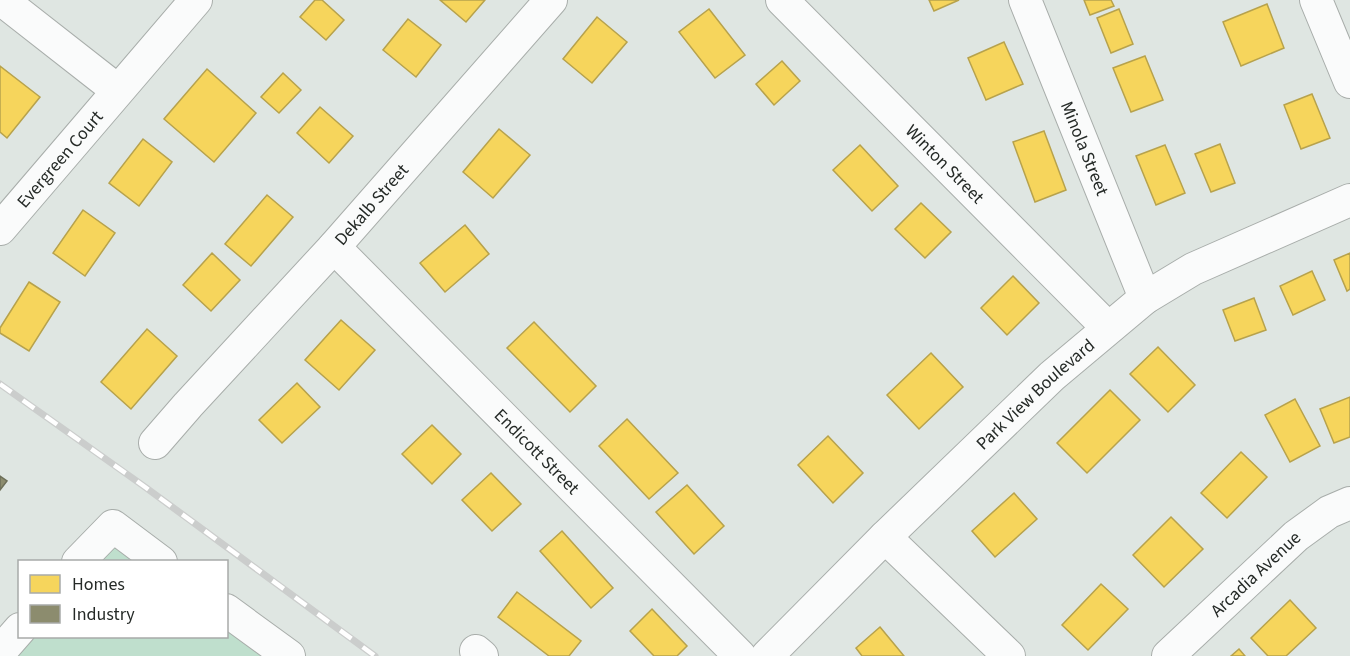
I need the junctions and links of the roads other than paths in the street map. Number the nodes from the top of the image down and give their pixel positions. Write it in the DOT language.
graph roads {
  1 [pos="2,0"];
  2 [pos="196,0"];
  3 [pos="551,0"];
  4 [pos="782,0"];
  5 [pos="1025,0"];
  6 [pos="1316,0"];
  7 [pos="1350,82"];
  8 [pos="117,90"];
  9 [pos="1350,200"];
  10 [pos="0,229"];
  11 [pos="334,247"];
  12 [pos="1145,298"];
  13 [pos="1108,328"];
  14 [pos="155,443"];
  15 [pos="1350,503"];
  16 [pos="885,537"];
  17 [pos="79,560"];
  18 [pos="160,560"];
  19 [pos="228,611"];
  20 [pos="18,632"];
  21 [pos="0,652"];
  22 [pos="289,656"];
  23 [pos="740,656"];
  24 [pos="767,656"];
  25 [pos="1009,656"];
  26 [pos="1168,656"];
  1 -- 8 [label="street"];
  2 -- 8 [label="street, Evergreen Court"];
  3 -- 11 [label="street, Dekalb Street"];
  4 -- 13 [label="street, Winton Street"];
  5 -- 12 [label="street, Minola Street"];
  6 -- 7 [label="street"];
  8 -- 10 [label="street, Evergreen Court"];
  9 -- 12 [label="street, Park View Boulevard"];
  11 -- 14 [label="street, Dekalb Street"];
  11 -- 23 [label="street, Endicott Street"];
  12 -- 13 [label="street, Park View Boulevard"];
  13 -- 16 [label="street, Park View Boulevard"];
  15 -- 26 [label="street, Arcadia Avenue"];
  16 -- 24 [label="street, Park View Boulevard"];
  16 -- 25 [label="street"];
  17 -- 18 [label="street"];
  19 -- 22 [label="street"];
  20 -- 21 [label="street"];
}
